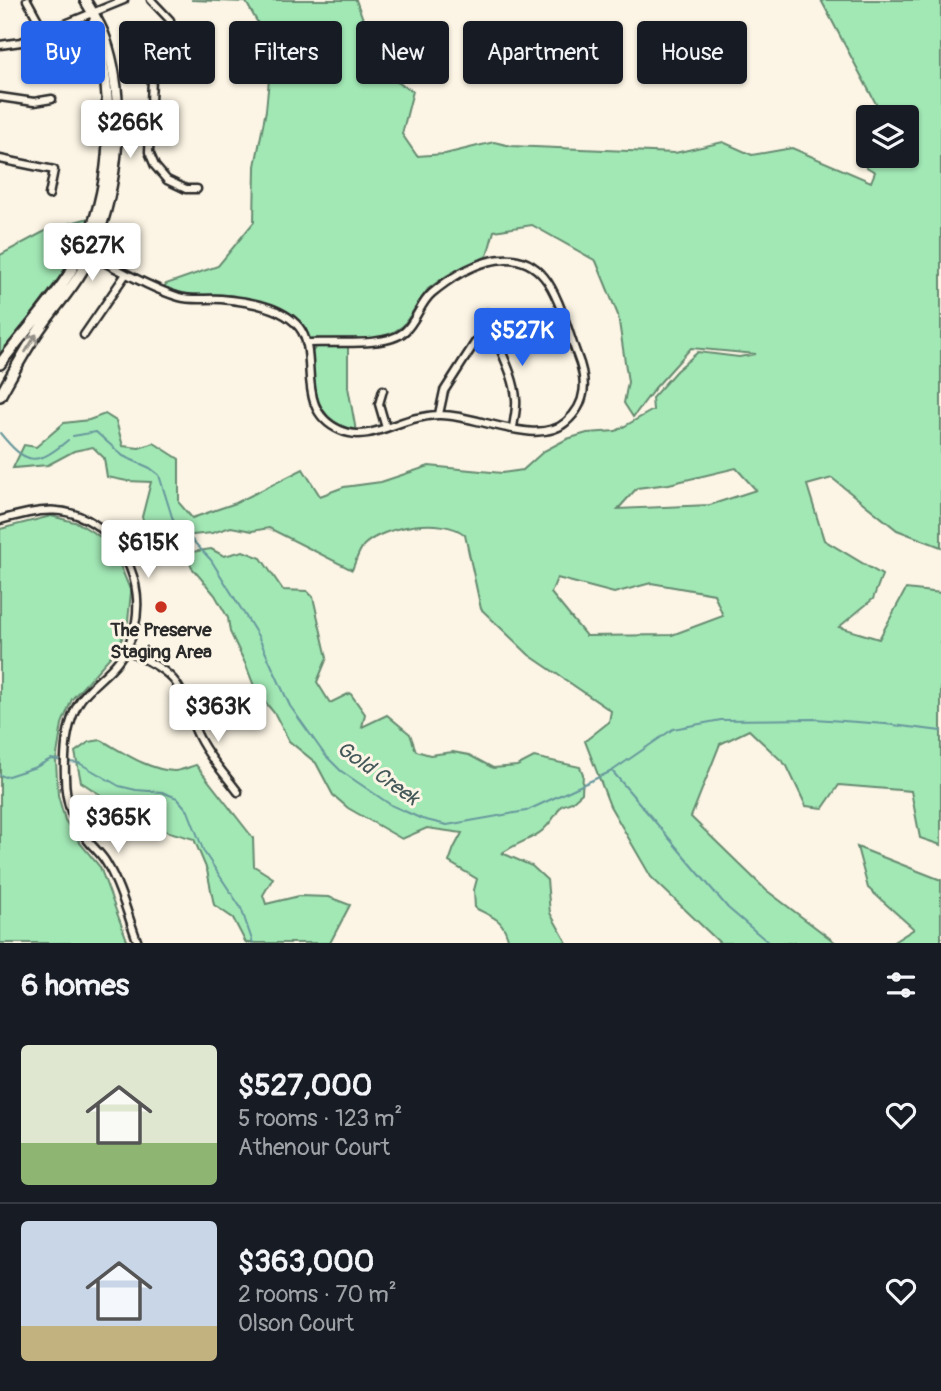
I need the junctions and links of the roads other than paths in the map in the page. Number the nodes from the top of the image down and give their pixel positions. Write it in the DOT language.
graph roads {
  1 [pos="27,0"];
  2 [pos="85,0"];
  3 [pos="122,0"];
  4 [pos="151,0"];
  5 [pos="92,13"];
  6 [pos="38,21"];
  7 [pos="73,21"];
  8 [pos="170,21"];
  9 [pos="21,42"];
  10 [pos="0,45"];
  11 [pos="152,84"];
  12 [pos="0,97"];
  13 [pos="52,99"];
  14 [pos="0,159"];
  15 [pos="197,189"];
  16 [pos="49,195"];
  17 [pos="86,254"];
  18 [pos="126,274"];
  19 [pos="487,313"];
  20 [pos="492,332"];
  21 [pos="84,335"];
  22 [pos="306,343"];
  23 [pos="0,364"];
  24 [pos="383,390"];
  25 [pos="0,396"];
  26 [pos="439,414"];
  27 [pos="386,428"];
  28 [pos="513,428"];
  29 [pos="1,519"];
  30 [pos="126,649"];
  31 [pos="238,792"];
  32 [pos="138,943"];
  1 -- 6 [label="street"];
  2 -- 5 [label="main road"];
  3 -- 5 [label="street"];
  4 -- 8 [label="street"];
  5 -- 7 [label="street"];
  5 -- 17 [label="main road"];
  9 -- 10 [label="street"];
  11 -- 15 [label="street"];
  12 -- 13 [label="street"];
  14 -- 16 [label="street"];
  17 -- 18 [label="street"];
  17 -- 23 [label="main road"];
  25 -- 17 [label="main road, one-way"];
  18 -- 21 [label="street"];
  18 -- 22 [label="street"];
  19 -- 20 [label="street"];
  20 -- 26 [label="street"];
  20 -- 28 [label="street"];
  22 -- 27 [label="street"];
  22 -- 28 [label="street"];
  24 -- 27 [label="street"];
  26 -- 27 [label="street"];
  26 -- 28 [label="street"];
  29 -- 30 [label="street"];
  30 -- 31 [label="street"];
  30 -- 32 [label="street"];
}
